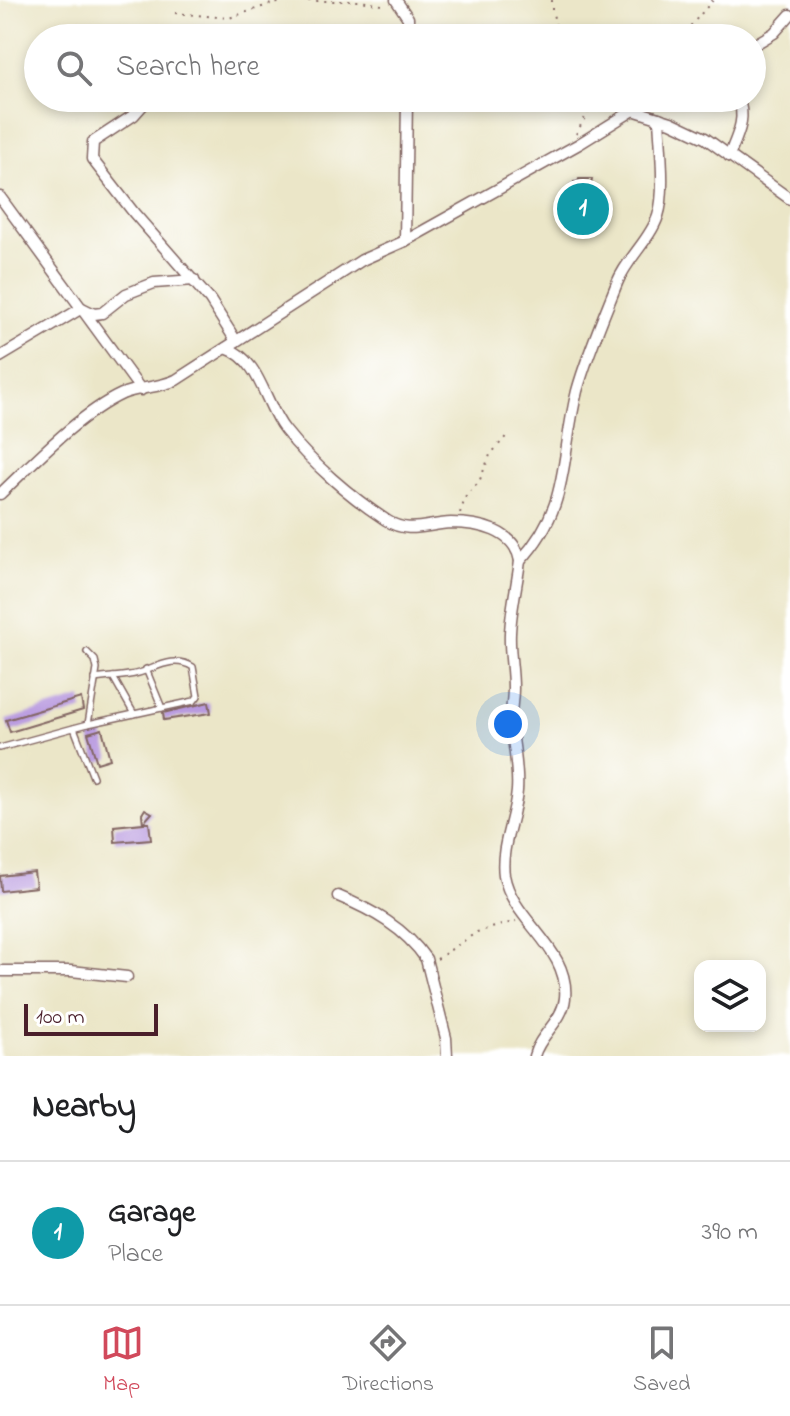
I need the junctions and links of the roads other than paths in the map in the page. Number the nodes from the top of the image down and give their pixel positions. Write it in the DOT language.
graph roads {
  1 [pos="396,0"];
  2 [pos="790,15"];
  3 [pos="409,24"];
  4 [pos="766,38"];
  5 [pos="137,112"];
  6 [pos="407,112"];
  7 [pos="630,112"];
  8 [pos="640,112"];
  9 [pos="742,112"];
  10 [pos="659,118"];
  11 [pos="729,156"];
  12 [pos="0,197"];
  13 [pos="790,199"];
  14 [pos="405,241"];
  15 [pos="194,280"];
  16 [pos="82,308"];
  17 [pos="236,341"];
  18 [pos="226,348"];
  19 [pos="0,357"];
  20 [pos="141,390"];
  21 [pos="0,494"];
  22 [pos="520,561"];
  23 [pos="87,652"];
  24 [pos="146,669"];
  25 [pos="113,676"];
  26 [pos="95,679"];
  27 [pos="162,708"];
  28 [pos="134,714"];
  29 [pos="88,724"];
  30 [pos="74,728"];
  31 [pos="0,748"];
  32 [pos="93,777"];
  33 [pos="338,896"];
  34 [pos="0,971"];
  35 [pos="127,977"];
  36 [pos="447,1056"];
  37 [pos="534,1056"];
  1 -- 3 [label="street"];
  2 -- 4 [label="street"];
  5 -- 15 [label="street"];
  6 -- 14 [label="street"];
  7 -- 14 [label="street"];
  8 -- 10 [label="street"];
  9 -- 11 [label="street"];
  10 -- 11 [label="street"];
  10 -- 22 [label="street"];
  11 -- 13 [label="street"];
  12 -- 16 [label="street"];
  14 -- 17 [label="street"];
  15 -- 16 [label="street"];
  15 -- 17 [label="street"];
  16 -- 19 [label="street"];
  16 -- 20 [label="street"];
  17 -- 18 [label="street"];
  18 -- 20 [label="street"];
  18 -- 22 [label="street"];
  20 -- 21 [label="street"];
  22 -- 37 [label="street"];
  23 -- 26 [label="lane"];
  24 -- 25 [label="lane"];
  24 -- 27 [label="lane"];
  24 -- 27 [label="lane"];
  25 -- 26 [label="lane"];
  25 -- 28 [label="lane"];
  26 -- 29 [label="lane"];
  27 -- 28 [label="lane"];
  28 -- 29 [label="lane"];
  29 -- 30 [label="lane"];
  30 -- 31 [label="lane"];
  30 -- 32 [label="lane"];
  33 -- 36 [label="street"];
  34 -- 35 [label="street"];
}
